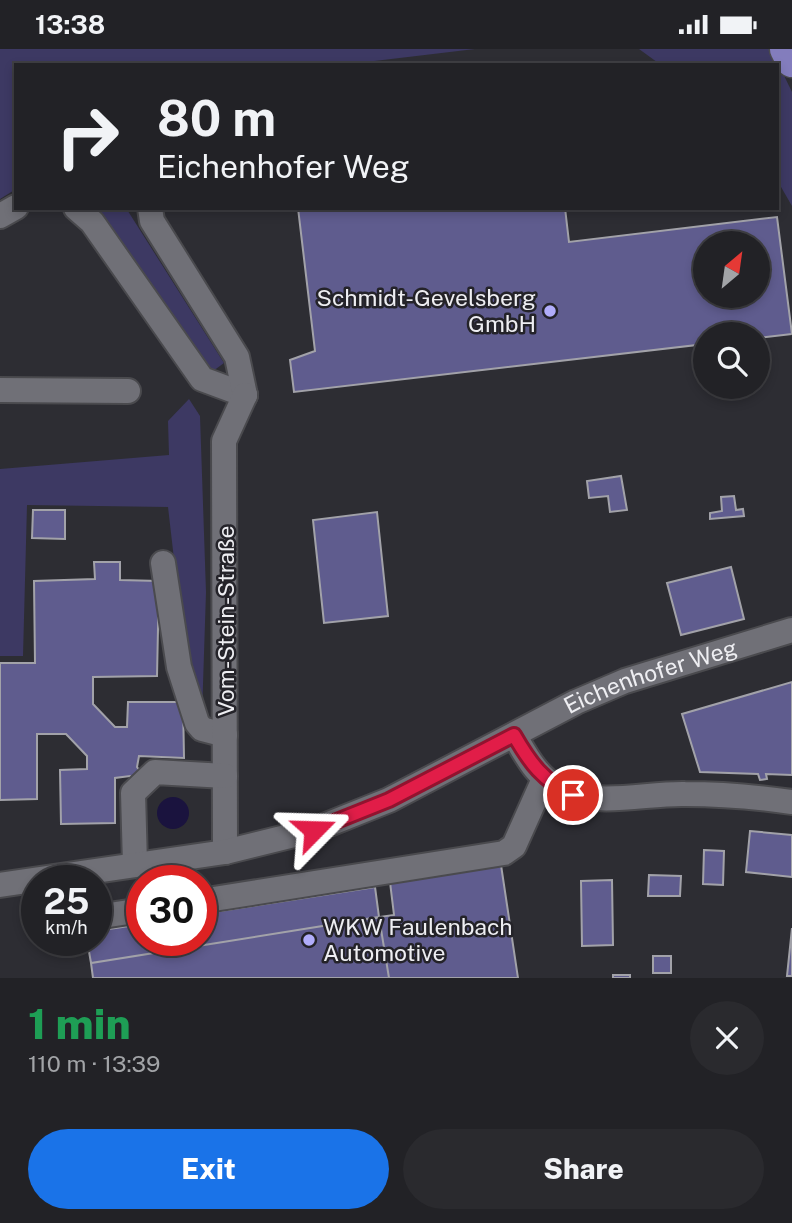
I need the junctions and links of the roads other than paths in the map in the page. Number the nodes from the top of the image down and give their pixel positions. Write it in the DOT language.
graph roads {
  1 [pos="786,49"];
  2 [pos="792,61"];
  3 [pos="78,210"];
  4 [pos="150,210"];
  5 [pos="0,390"];
  6 [pos="128,391"];
  7 [pos="245,395"];
  8 [pos="163,563"];
  9 [pos="792,630"];
  10 [pos="225,735"];
  11 [pos="514,735"];
  12 [pos="225,776"];
  13 [pos="544,779"];
  14 [pos="792,802"];
  15 [pos="225,852"];
  16 [pos="135,865"];
  17 [pos="21,882"];
  18 [pos="0,885"];
  19 [pos="217,898"];
  1 -- 2 [label="main road"];
  3 -- 7 [label="street"];
  4 -- 7 [label="street"];
  5 -- 6 [label="street"];
  7 -- 10 [label="street, Vom-Stein-Straße"];
  8 -- 10 [label="street"];
  9 -- 11 [label="street, Eichenhofer Weg"];
  10 -- 12 [label="street, Vom-Stein-Straße"];
  11 -- 13 [label="street"];
  11 -- 15 [label="street, Eichenhofer Weg"];
  12 -- 15 [label="street, Vom-Stein-Straße"];
  12 -- 16 [label="street"];
  13 -- 14 [label="street"];
  13 -- 19 [label="street"];
  15 -- 16 [label="street, Eichenhofer Weg"];
  17 -- 18 [label="street, Eichenhofer Weg"];
}
